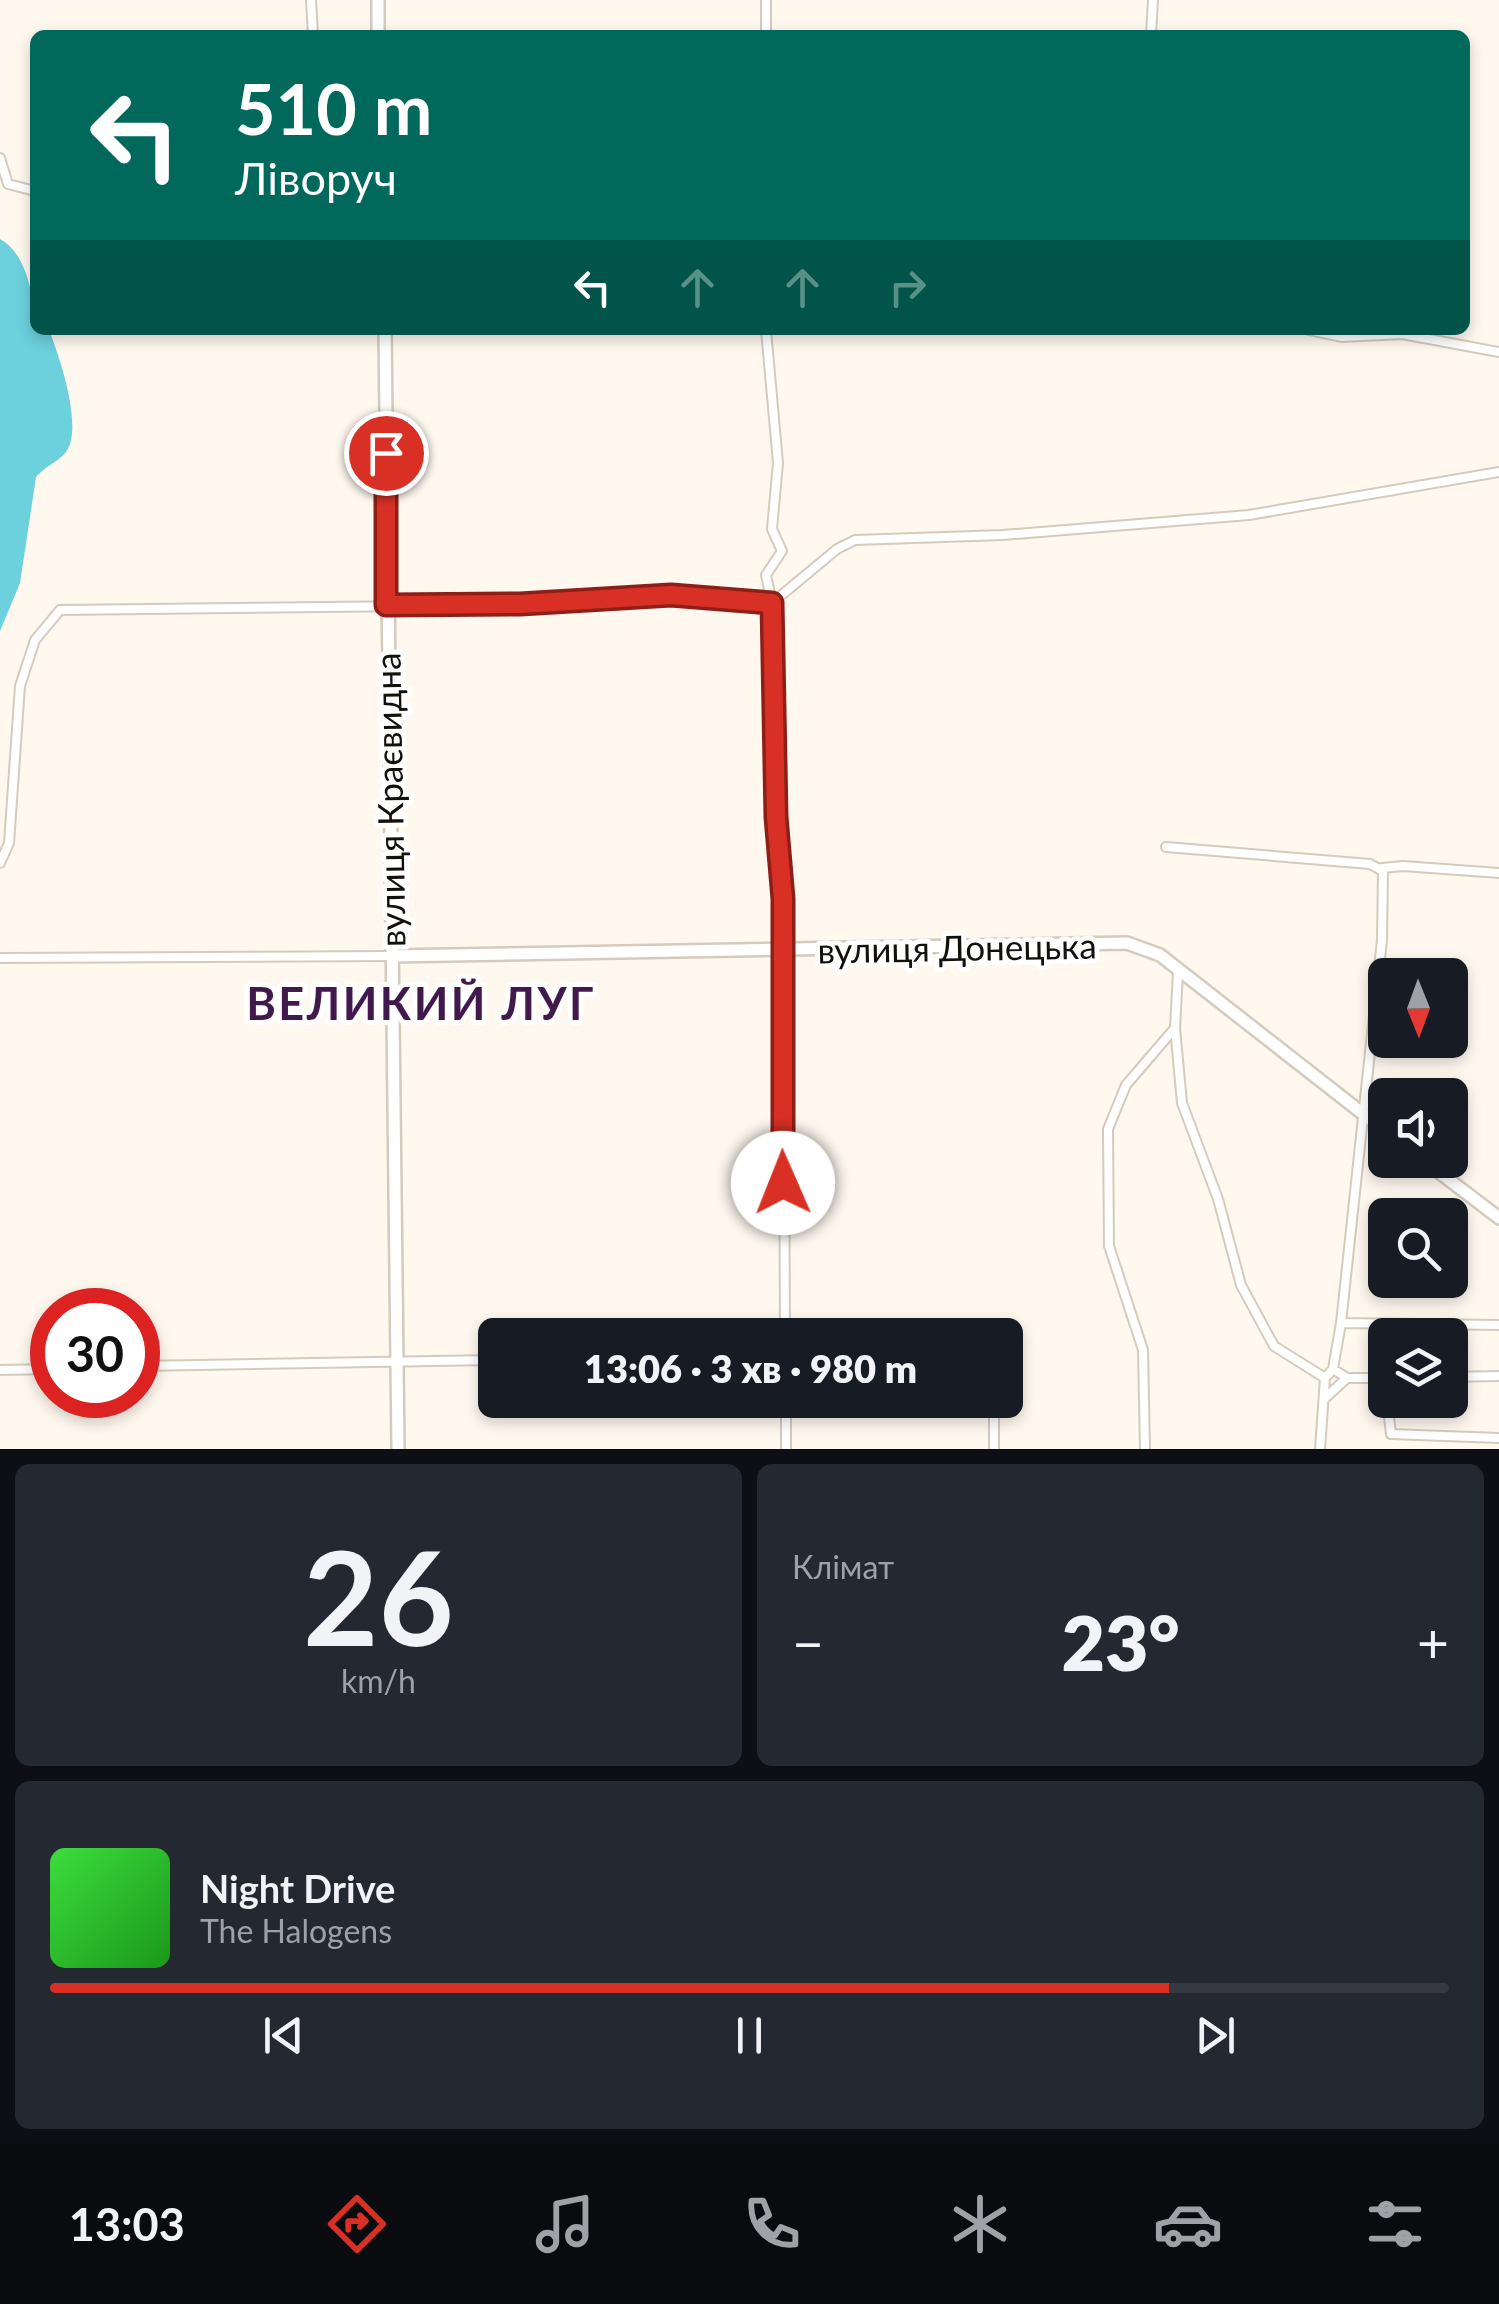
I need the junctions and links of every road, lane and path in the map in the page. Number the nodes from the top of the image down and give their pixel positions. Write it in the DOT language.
graph roads {
  1 [pos="311,0"];
  2 [pos="378,0"];
  3 [pos="766,0"];
  4 [pos="1153,0"];
  5 [pos="313,30"];
  6 [pos="378,30"];
  7 [pos="766,30"];
  8 [pos="1151,30"];
  9 [pos="0,158"];
  10 [pos="30,190"];
  11 [pos="385,335"];
  12 [pos="766,335"];
  13 [pos="1333,335"];
  14 [pos="1377,335"];
  15 [pos="1393,335"];
  16 [pos="1407,335"];
  17 [pos="1374,337"];
  18 [pos="1499,352"];
  19 [pos="1499,472"];
  20 [pos="772,603"];
  21 [pos="386,605"];
  22 [pos="1166,847"];
  23 [pos="0,863"];
  24 [pos="1382,868"];
  25 [pos="1499,873"];
  26 [pos="782,950"];
  27 [pos="391,956"];
  28 [pos="0,958"];
  29 [pos="1178,972"];
  30 [pos="1175,1028"];
  31 [pos="1364,1115"];
  32 [pos="1368,1118"];
  33 [pos="1447,1178"];
  34 [pos="1499,1218"];
  35 [pos="785,1318"];
  36 [pos="1341,1323"];
  37 [pos="1499,1326"];
  38 [pos="478,1360"];
  39 [pos="396,1362"];
  40 [pos="160,1366"];
  41 [pos="30,1369"];
  42 [pos="1333,1369"];
  43 [pos="0,1370"];
  44 [pos="1499,1376"];
  45 [pos="1468,1377"];
  46 [pos="1325,1378"];
  47 [pos="1347,1378"];
  48 [pos="1368,1378"];
  49 [pos="1324,1399"];
  50 [pos="786,1418"];
  51 [pos="994,1418"];
  52 [pos="1389,1418"];
  53 [pos="1499,1438"];
  54 [pos="398,1449"];
  55 [pos="409,1449"];
  56 [pos="786,1449"];
  57 [pos="994,1449"];
  58 [pos="1145,1449"];
  59 [pos="1320,1449"];
  1 -- 5 [label="street"];
  2 -- 6 [label="street"];
  3 -- 7 [label="street"];
  4 -- 8 [label="street"];
  9 -- 10 [label="street"];
  11 -- 21 [label="street, вулиця Краєвидна"];
  12 -- 20 [label="street"];
  13 -- 17 [label="street"];
  14 -- 17 [label="street"];
  15 -- 17 [label="street"];
  16 -- 18 [label="street"];
  19 -- 20 [label="street"];
  20 -- 21 [label="street"];
  20 -- 26 [label="street"];
  21 -- 23 [label="street"];
  21 -- 27 [label="street, вулиця Краєвидна"];
  22 -- 24 [label="street"];
  24 -- 25 [label="street"];
  24 -- 31 [label="street"];
  26 -- 27 [label="street, вулиця Донецька"];
  26 -- 29 [label="street, вулиця Донецька"];
  26 -- 35 [label="street"];
  27 -- 28 [label="street, вулиця Донецька"];
  27 -- 39 [label="street, вулиця Краєвидна"];
  29 -- 30 [label="street"];
  29 -- 31 [label="street"];
  30 -- 46 [label="street"];
  30 -- 58 [label="street"];
  31 -- 32 [label="street"];
  31 -- 36 [label="street"];
  33 -- 34 [label="street"];
  36 -- 37 [label="street"];
  36 -- 42 [label="street"];
  38 -- 39 [label="street"];
  39 -- 40 [label="street"];
  39 -- 54 [label="street, вулиця Краєвидна"];
  41 -- 43 [label="street"];
  42 -- 46 [label="street"];
  42 -- 47 [label="street"];
  44 -- 45 [label="street"];
  46 -- 49 [label="street"];
  47 -- 48 [label="street"];
  47 -- 49 [label="street"];
  49 -- 59 [label="street"];
  50 -- 56 [label="street"];
  51 -- 57 [label="street"];
  52 -- 53 [label="street"];
  54 -- 55 [label="street"];
}
